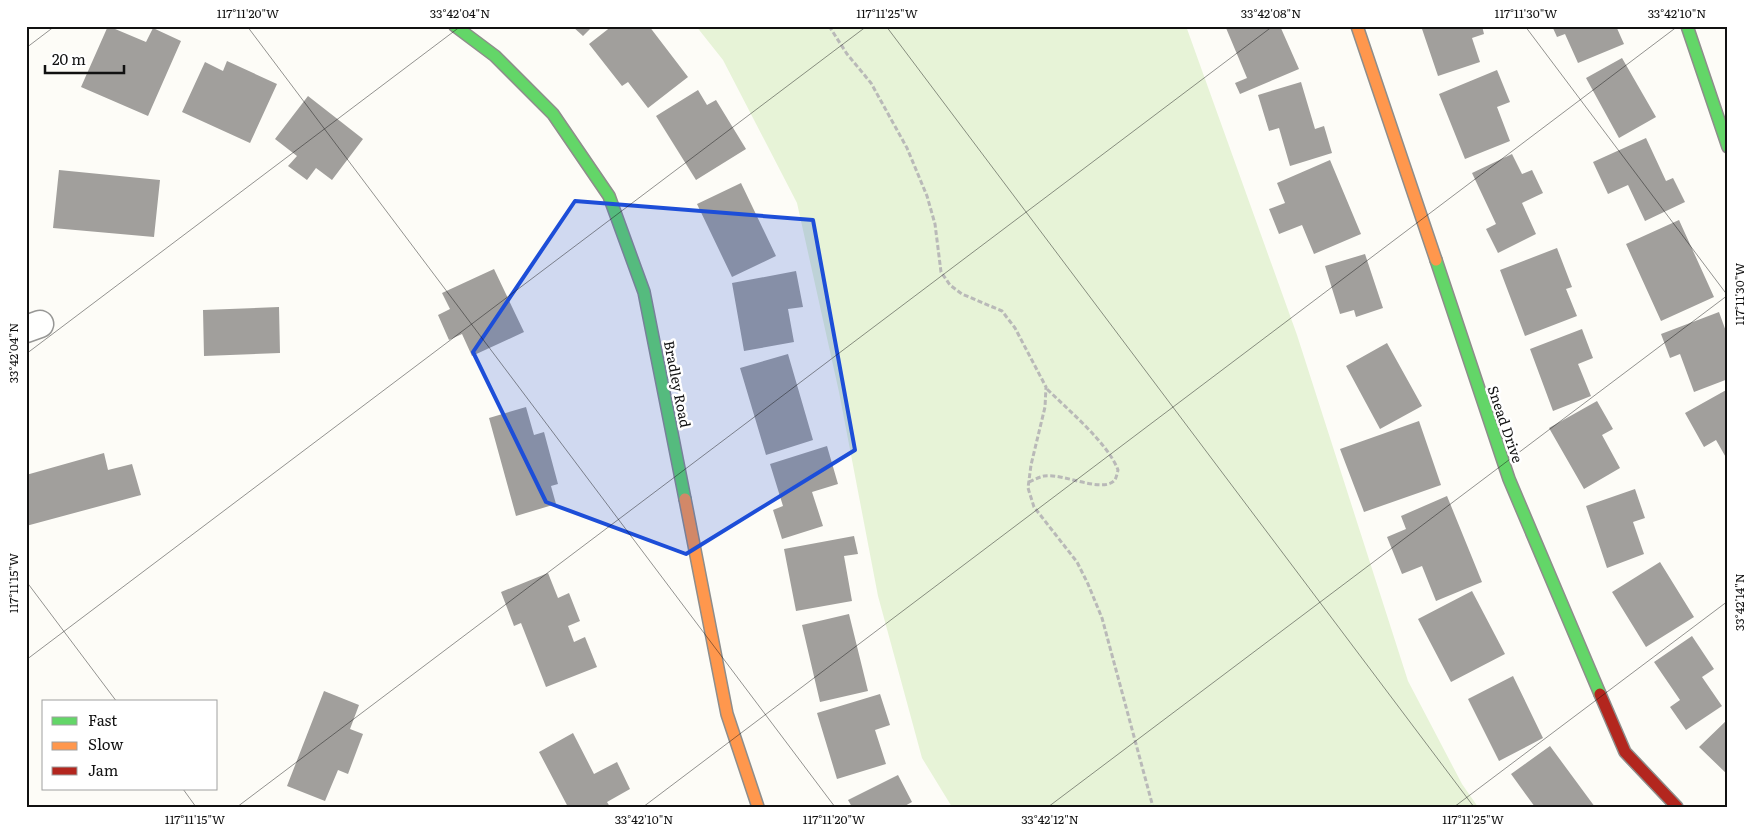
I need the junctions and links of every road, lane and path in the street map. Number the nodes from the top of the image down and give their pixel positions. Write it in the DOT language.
graph roads {
  1 [pos="454,26"];
  2 [pos="829,26"];
  3 [pos="1357,26"];
  4 [pos="1688,26"];
  5 [pos="1728,147"];
  6 [pos="1046,387"];
  7 [pos="1029,482"];
  8 [pos="758,807"];
  9 [pos="1153,807"];
  10 [pos="1677,807"];
  1 -- 8 [label="street, Bradley Road"];
  2 -- 6 [label="path"];
  3 -- 10 [label="street, Snead Drive"];
  4 -- 5 [label="street"];
  6 -- 7 [label="path"];
  6 -- 7 [label="path"];
  7 -- 9 [label="path"];
}
